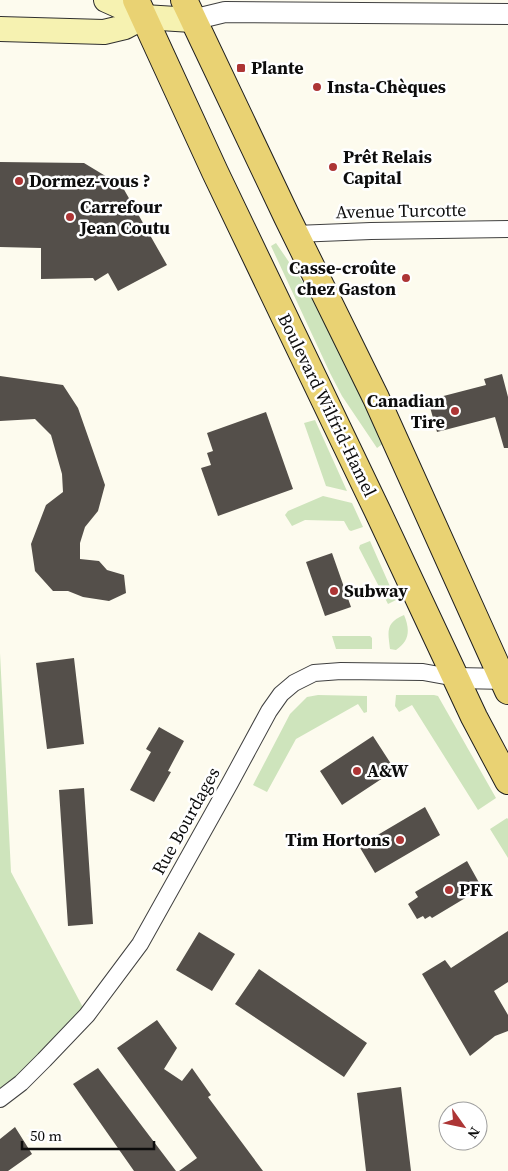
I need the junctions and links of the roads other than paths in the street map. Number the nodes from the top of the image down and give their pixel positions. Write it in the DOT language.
graph roads {
  1 [pos="106,0"];
  2 [pos="140,8"];
  3 [pos="188,10"];
  4 [pos="508,14"];
  5 [pos="0,29"];
  6 [pos="508,229"];
  7 [pos="295,234"];
  8 [pos="456,678"];
  9 [pos="506,683"];
  10 [pos="508,782"];
  11 [pos="0,1099"];
  1 -- 2 [label="main road"];
  2 -- 3 [label="main road"];
  2 -- 5 [label="main road"];
  2 -- 8 [label="main road, Boulevard Wilfrid-Hamel"];
  3 -- 4 [label="street"];
  3 -- 7 [label="main road"];
  6 -- 7 [label="street, Avenue Turcotte"];
  7 -- 9 [label="main road"];
  8 -- 9 [label="street"];
  8 -- 10 [label="main road, Boulevard Wilfrid-Hamel"];
  8 -- 11 [label="street, Rue Bourdages"];
}
